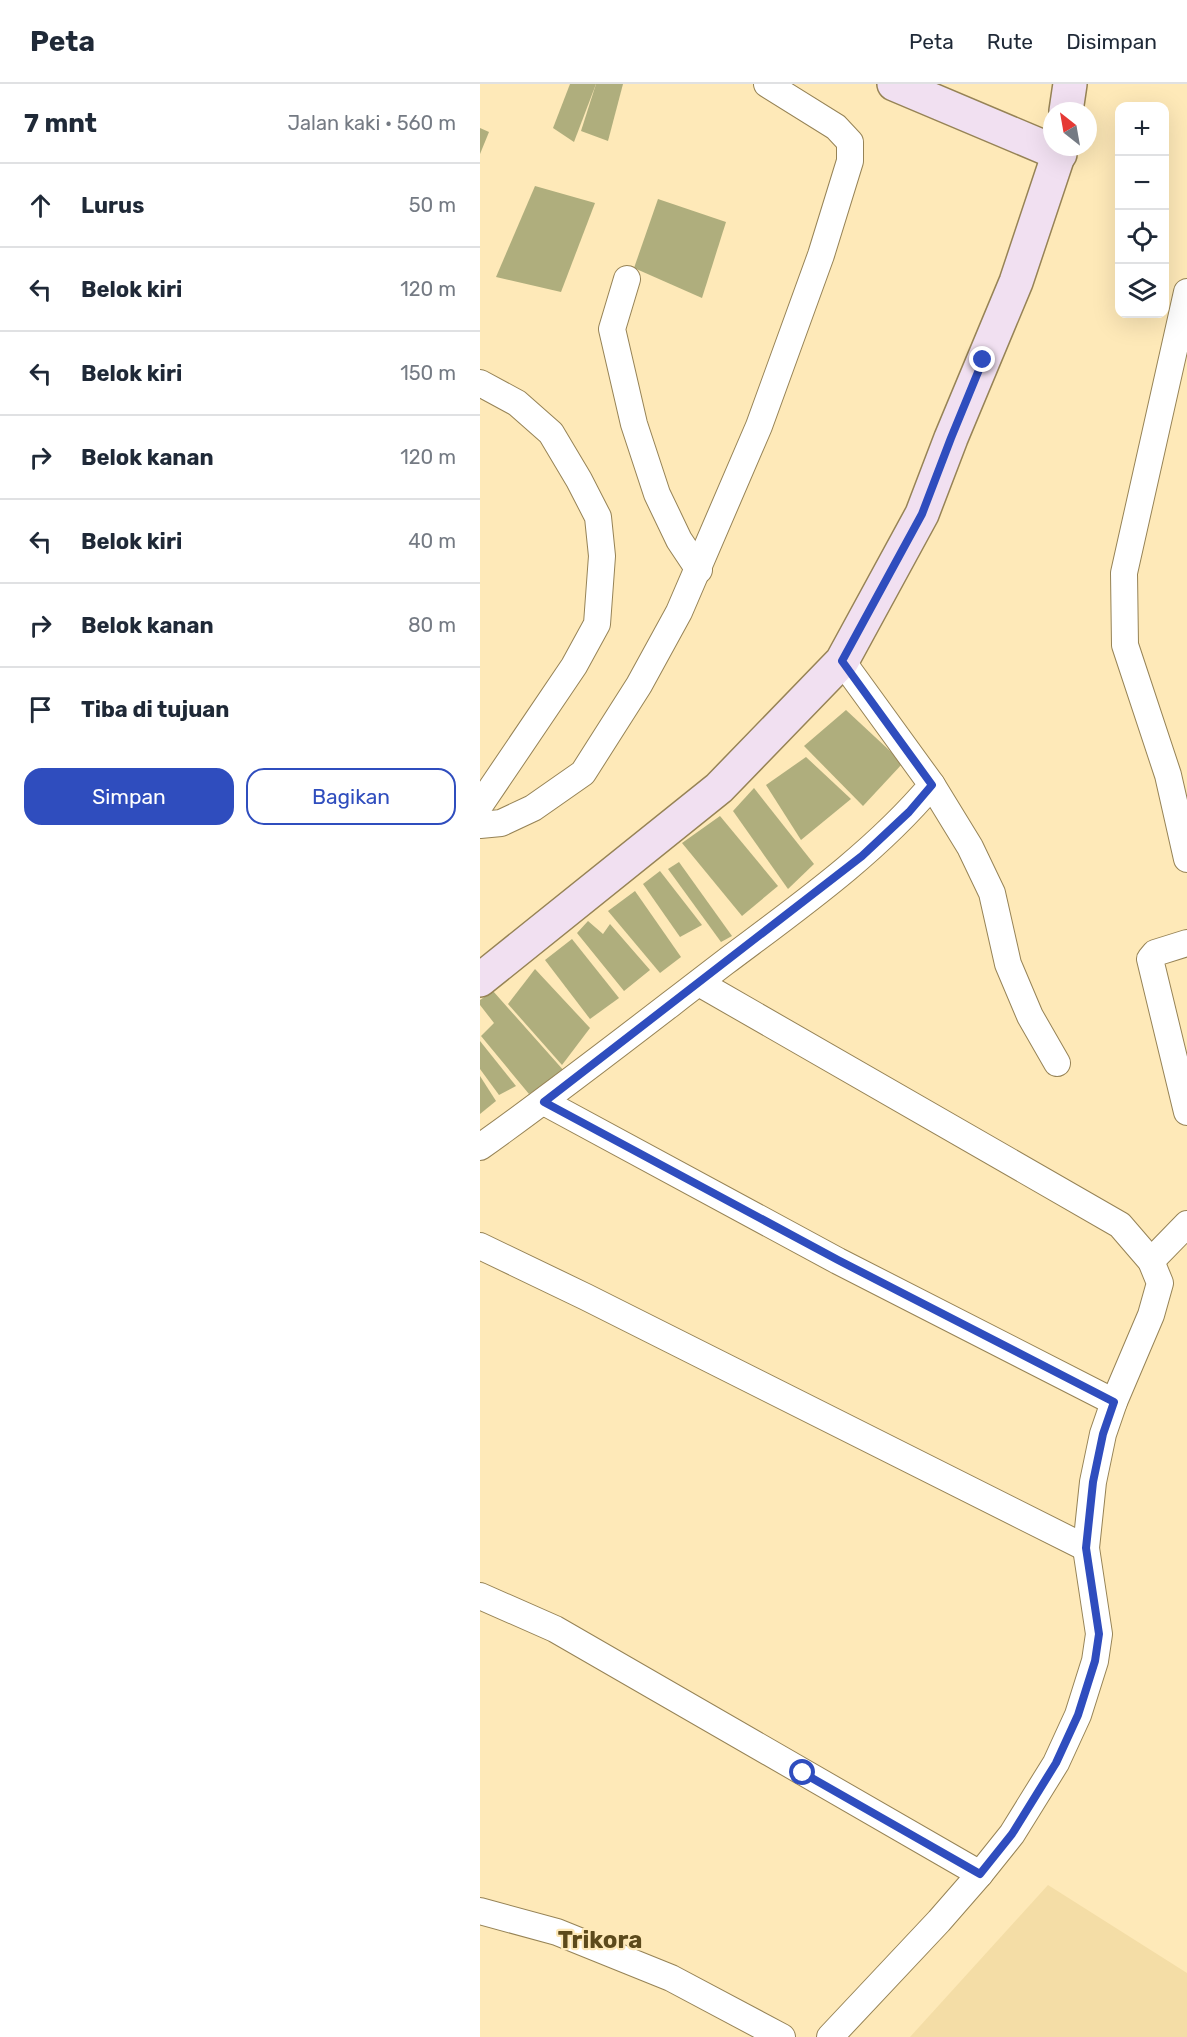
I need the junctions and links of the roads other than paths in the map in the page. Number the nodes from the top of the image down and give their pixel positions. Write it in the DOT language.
graph roads {
  1 [pos="767,84"];
  2 [pos="894,84"];
  3 [pos="1070,84"];
  4 [pos="1067,102"];
  5 [pos="1043,144"];
  6 [pos="1059,156"];
  7 [pos="627,279"];
  8 [pos="1187,292"];
  9 [pos="480,383"];
  10 [pos="699,570"];
  11 [pos="842,661"];
  12 [pos="932,785"];
  13 [pos="480,805"];
  14 [pos="480,825"];
  15 [pos="1187,859"];
  16 [pos="1187,943"];
  17 [pos="480,980"];
  18 [pos="699,983"];
  19 [pos="1057,1063"];
  20 [pos="544,1102"];
  21 [pos="1187,1112"];
  22 [pos="480,1147"];
  23 [pos="1187,1224"];
  24 [pos="480,1246"];
  25 [pos="1151,1261"];
  26 [pos="1114,1402"];
  27 [pos="1086,1548"];
  28 [pos="480,1596"];
  29 [pos="980,1874"];
  30 [pos="480,1911"];
  31 [pos="780,2037"];
  32 [pos="830,2037"];
  1 -- 10 [label="street"];
  2 -- 5 [label="street"];
  3 -- 4 [label="street"];
  6 -- 11 [label="street"];
  7 -- 10 [label="street"];
  8 -- 15 [label="street"];
  9 -- 13 [label="street"];
  10 -- 14 [label="street"];
  11 -- 12 [label="street"];
  11 -- 17 [label="street"];
  12 -- 18 [label="street"];
  12 -- 19 [label="street"];
  16 -- 21 [label="street"];
  18 -- 20 [label="street"];
  18 -- 25 [label="street"];
  20 -- 22 [label="street"];
  20 -- 26 [label="street"];
  23 -- 25 [label="street"];
  24 -- 27 [label="street"];
  25 -- 26 [label="street"];
  26 -- 27 [label="street"];
  27 -- 29 [label="street"];
  28 -- 29 [label="street"];
  29 -- 32 [label="street"];
  30 -- 31 [label="street"];
}
